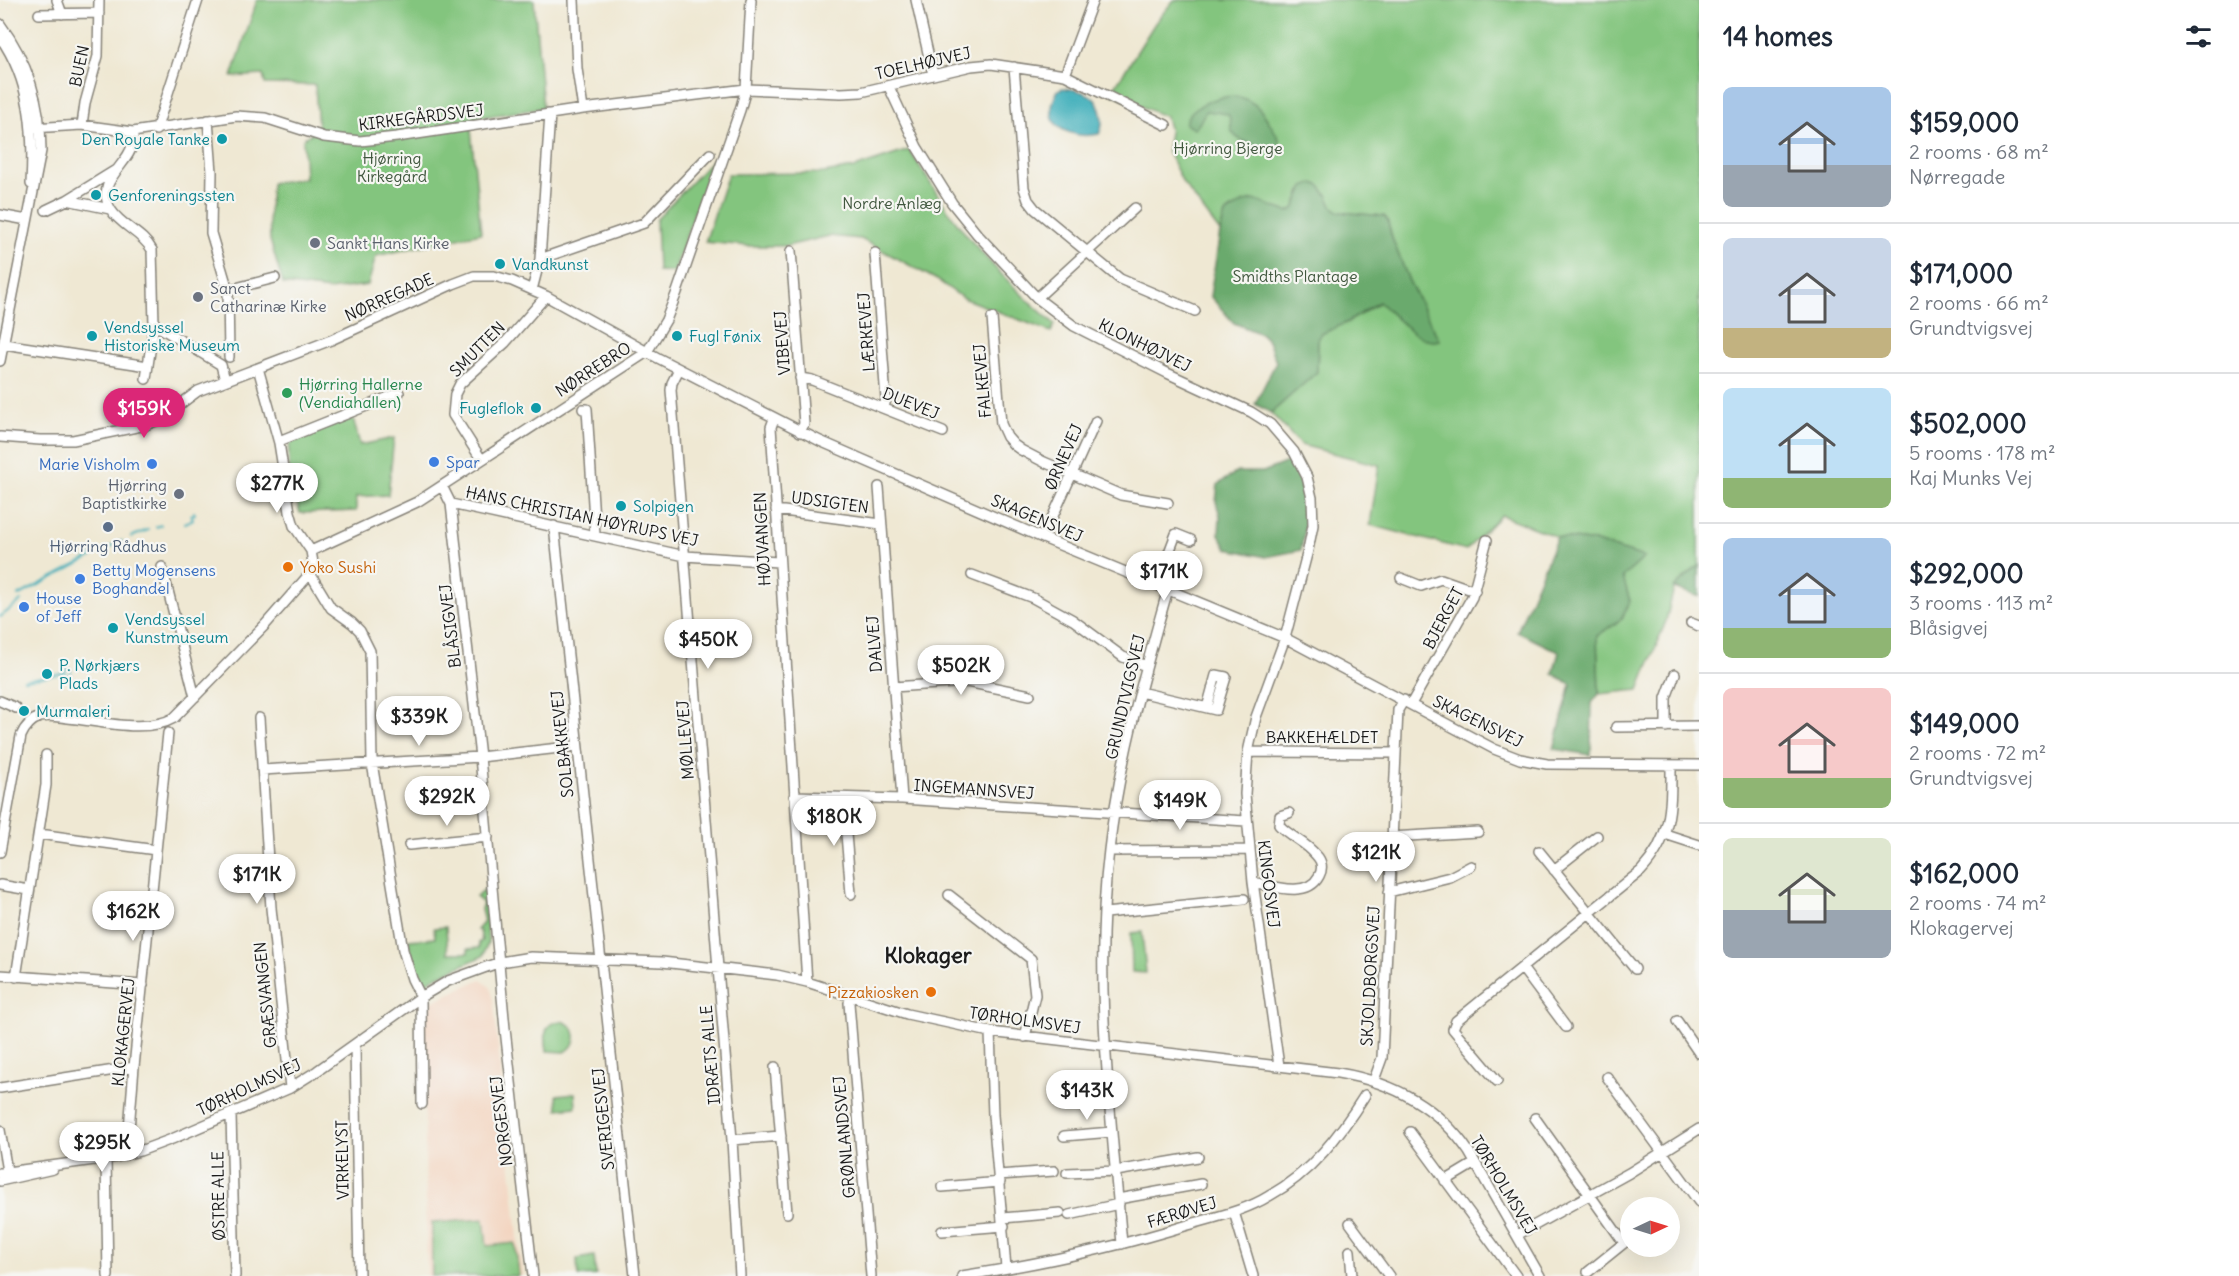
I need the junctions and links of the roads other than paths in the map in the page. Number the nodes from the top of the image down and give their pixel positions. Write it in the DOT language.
graph roads {
  1 [pos="57,0"];
  2 [pos="99,0"];
  3 [pos="198,0"];
  4 [pos="574,0"];
  5 [pos="751,0"];
  6 [pos="916,0"];
  7 [pos="1092,0"];
  8 [pos="99,13"];
  9 [pos="39,14"];
  10 [pos="62,14"];
  11 [pos="0,24"];
  12 [pos="0,37"];
  13 [pos="1014,67"];
  14 [pos="933,75"];
  15 [pos="1065,75"];
  16 [pos="889,87"];
  17 [pos="746,89"];
  18 [pos="583,109"];
  19 [pos="550,114"];
  20 [pos="208,120"];
  21 [pos="82,125"];
  22 [pos="1166,125"];
  23 [pos="36,128"];
  24 [pos="156,130"];
  25 [pos="133,132"];
  26 [pos="710,154"];
  27 [pos="114,171"];
  28 [pos="67,200"];
  29 [pos="1135,208"];
  30 [pos="110,209"];
  31 [pos="46,210"];
  32 [pos="0,215"];
  33 [pos="27,220"];
  34 [pos="791,251"];
  35 [pos="1087,252"];
  36 [pos="875,253"];
  37 [pos="540,259"];
  38 [pos="276,278"];
  39 [pos="228,290"];
  40 [pos="532,290"];
  41 [pos="546,296"];
  42 [pos="1037,298"];
  43 [pos="1195,311"];
  44 [pos="992,318"];
  45 [pos="154,324"];
  46 [pos="4,344"];
  47 [pos="647,352"];
  48 [pos="230,357"];
  49 [pos="0,361"];
  50 [pos="258,368"];
  51 [pos="679,369"];
  52 [pos="800,378"];
  53 [pos="225,380"];
  54 [pos="399,393"];
  55 [pos="884,408"];
  56 [pos="583,409"];
  57 [pos="774,419"];
  58 [pos="1096,421"];
  59 [pos="800,432"];
  60 [pos="943,432"];
  61 [pos="0,437"];
  62 [pos="279,441"];
  63 [pos="481,459"];
  64 [pos="1072,474"];
  65 [pos="442,486"];
  66 [pos="879,487"];
  67 [pos="1168,503"];
  68 [pos="451,504"];
  69 [pos="776,510"];
  70 [pos="881,524"];
  71 [pos="554,526"];
  72 [pos="595,535"];
  73 [pos="1043,538"];
  74 [pos="1191,540"];
  75 [pos="1487,540"];
  76 [pos="311,551"];
  77 [pos="685,556"];
  78 [pos="778,562"];
  79 [pos="162,567"];
  80 [pos="311,575"];
  81 [pos="972,575"];
  82 [pos="1401,578"];
  83 [pos="1157,584"];
  84 [pos="1168,589"];
  85 [pos="1475,591"];
  86 [pos="1285,638"];
  87 [pos="1146,666"];
  88 [pos="1675,675"];
  89 [pos="893,687"];
  90 [pos="1140,692"];
  91 [pos="1030,695"];
  92 [pos="195,697"];
  93 [pos="0,701"];
  94 [pos="1408,702"];
  95 [pos="16,708"];
  96 [pos="1207,708"];
  97 [pos="259,718"];
  98 [pos="1699,726"];
  99 [pos="1616,727"];
  100 [pos="1666,727"];
  101 [pos="168,733"];
  102 [pos="577,746"];
  103 [pos="1248,752"];
  104 [pos="1396,753"];
  105 [pos="46,754"];
  106 [pos="480,757"];
  107 [pos="372,763"];
  108 [pos="1671,765"];
  109 [pos="1699,765"];
  110 [pos="262,770"];
  111 [pos="794,796"];
  112 [pos="843,798"];
  113 [pos="902,799"];
  114 [pos="1115,813"];
  115 [pos="1289,813"];
  116 [pos="1246,821"];
  117 [pos="1478,832"];
  118 [pos="39,834"];
  119 [pos="1665,834"];
  120 [pos="1597,836"];
  121 [pos="488,837"];
  122 [pos="1392,837"];
  123 [pos="1699,844"];
  124 [pos="409,845"];
  125 [pos="156,850"];
  126 [pos="1109,850"];
  127 [pos="1249,850"];
  128 [pos="1539,851"];
  129 [pos="0,852"];
  130 [pos="1471,866"];
  131 [pos="1554,870"];
  132 [pos="1253,882"];
  133 [pos="0,885"];
  134 [pos="30,890"];
  135 [pos="1389,892"];
  136 [pos="852,894"];
  137 [pos="949,895"];
  138 [pos="1244,899"];
  139 [pos="1105,913"];
  140 [pos="1589,913"];
  141 [pos="601,959"];
  142 [pos="500,962"];
  143 [pos="717,967"];
  144 [pos="1522,968"];
  145 [pos="1635,969"];
  146 [pos="0,975"];
  147 [pos="16,977"];
  148 [pos="807,982"];
  149 [pos="143,985"];
  150 [pos="851,995"];
  151 [pos="421,997"];
  152 [pos="1677,1021"];
  153 [pos="1566,1027"];
  154 [pos="990,1032"];
  155 [pos="1025,1036"];
  156 [pos="355,1044"];
  157 [pos="1105,1046"];
  158 [pos="1699,1053"];
  159 [pos="1279,1066"];
  160 [pos="134,1067"];
  161 [pos="775,1067"];
  162 [pos="1607,1077"];
  163 [pos="1374,1080"];
  164 [pos="1497,1082"];
  165 [pos="0,1088"];
  166 [pos="290,1088"];
  167 [pos="1365,1095"];
  168 [pos="422,1104"];
  169 [pos="231,1114"];
  170 [pos="1535,1118"];
  171 [pos="1699,1129"];
  172 [pos="0,1130"];
  173 [pos="1112,1132"];
  174 [pos="1410,1132"];
  175 [pos="781,1136"];
  176 [pos="1064,1136"];
  177 [pos="732,1140"];
  178 [pos="1663,1153"];
  179 [pos="127,1154"];
  180 [pos="1198,1157"];
  181 [pos="106,1159"];
  182 [pos="1475,1163"];
  183 [pos="1054,1171"];
  184 [pos="1116,1171"];
  185 [pos="1068,1173"];
  186 [pos="4,1176"];
  187 [pos="999,1178"];
  188 [pos="1445,1181"];
  189 [pos="1201,1184"];
  190 [pos="942,1187"];
  191 [pos="1590,1194"];
  192 [pos="1118,1202"];
  193 [pos="1699,1202"];
  194 [pos="1234,1212"];
  195 [pos="787,1213"];
  196 [pos="1003,1222"];
  197 [pos="1350,1223"];
  198 [pos="942,1231"];
  199 [pos="1517,1235"];
  200 [pos="1122,1244"];
  201 [pos="1350,1251"];
  202 [pos="1006,1268"];
  203 [pos="1588,1272"];
  204 [pos="108,1276"];
  205 [pos="235,1276"];
  206 [pos="359,1276"];
  207 [pos="533,1276"];
  208 [pos="635,1276"];
  209 [pos="740,1276"];
  210 [pos="871,1276"];
  211 [pos="962,1276"];
  212 [pos="1253,1276"];
  213 [pos="1352,1276"];
  214 [pos="1389,1276"];
  215 [pos="1516,1276"];
  216 [pos="1540,1276"];
  1 -- 10 [label="street"];
  2 -- 8 [label="street, BUEN"];
  3 -- 24 [label="street"];
  4 -- 18 [label="street"];
  5 -- 17 [label="street, NØRREBRO"];
  6 -- 14 [label="street"];
  7 -- 15 [label="street"];
  8 -- 10 [label="street"];
  8 -- 21 [label="street, BUEN"];
  9 -- 10 [label="street"];
  11 -- 23 [label="street"];
  12 -- 23 [label="street"];
  13 -- 14 [label="street, TOELHØJVEJ"];
  13 -- 15 [label="street, TOELHØJVEJ"];
  13 -- 35 [label="street"];
  14 -- 16 [label="street, TOELHØJVEJ"];
  15 -- 22 [label="street, TOELHØJVEJ"];
  16 -- 17 [label="street, TOELHØJVEJ"];
  16 -- 42 [label="street, KLONHØJVEJ"];
  17 -- 18 [label="street, KIRKEGÅRDSVEJ"];
  17 -- 47 [label="street, NØRREBRO"];
  18 -- 19 [label="street, KIRKEGÅRDSVEJ"];
  19 -- 20 [label="street, KIRKEGÅRDSVEJ"];
  19 -- 37 [label="street"];
  20 -- 24 [label="street, KIRKEGÅRDSVEJ"];
  20 -- 39 [label="street"];
  21 -- 23 [label="street, KIRKEGÅRDSVEJ"];
  21 -- 25 [label="street, KIRKEGÅRDSVEJ"];
  23 -- 33 [label="street"];
  24 -- 25 [label="street, KIRKEGÅRDSVEJ"];
  25 -- 27 [label="street"];
  26 -- 37 [label="street"];
  27 -- 28 [label="street"];
  27 -- 30 [label="street"];
  28 -- 30 [label="street"];
  28 -- 31 [label="street"];
  29 -- 35 [label="street"];
  30 -- 45 [label="street"];
  32 -- 33 [label="street"];
  33 -- 46 [label="street"];
  34 -- 52 [label="street, VIBEVEJ"];
  35 -- 42 [label="street"];
  35 -- 43 [label="street"];
  36 -- 55 [label="street, LÆRKEVEJ"];
  37 -- 40 [label="street"];
  38 -- 39 [label="street"];
  39 -- 48 [label="street"];
  40 -- 41 [label="street, SKAGENSVEJ"];
  40 -- 50 [label="street, NØRREGADE"];
  41 -- 47 [label="street, SKAGENSVEJ"];
  41 -- 63 [label="street, SMUTTEN"];
  42 -- 86 [label="street, KLONHØJVEJ"];
  44 -- 64 [label="street, FALKEVEJ"];
  45 -- 46 [label="street"];
  45 -- 53 [label="street"];
  46 -- 49 [label="street"];
  47 -- 51 [label="street, SKAGENSVEJ"];
  47 -- 63 [label="street, NØRREBRO"];
  50 -- 53 [label="street, NØRREGADE"];
  50 -- 62 [label="street"];
  51 -- 57 [label="street, SKAGENSVEJ"];
  51 -- 77 [label="street, MØLLEVEJ"];
  52 -- 55 [label="street, DUEVEJ"];
  52 -- 59 [label="street, VIBEVEJ"];
  53 -- 61 [label="street, NØRREGADE"];
  54 -- 62 [label="street"];
  55 -- 60 [label="street, DUEVEJ"];
  56 -- 72 [label="street"];
  57 -- 59 [label="street, SKAGENSVEJ"];
  57 -- 69 [label="street, HØJVANGEN"];
  58 -- 64 [label="street, ØRNEVEJ"];
  59 -- 73 [label="street, SKAGENSVEJ"];
  62 -- 76 [label="street"];
  63 -- 65 [label="street, NØRREBRO"];
  64 -- 67 [label="street"];
  64 -- 73 [label="street, ØRNEVEJ"];
  65 -- 68 [label="street, BLÅSIGVEJ"];
  65 -- 76 [label="street, NØRREBRO"];
  66 -- 70 [label="street, DALVEJ"];
  68 -- 71 [label="street, HANS CHRISTIAN HØYRUPS VEJ"];
  68 -- 106 [label="street, BLÅSIGVEJ"];
  69 -- 70 [label="street, UDSIGTEN"];
  69 -- 78 [label="street, HØJVANGEN"];
  70 -- 89 [label="street, DALVEJ"];
  71 -- 72 [label="street, HANS CHRISTIAN HØYRUPS VEJ"];
  71 -- 102 [label="street, SOLBAKKEVEJ"];
  72 -- 77 [label="street, HANS CHRISTIAN HØYRUPS VEJ"];
  73 -- 83 [label="street, SKAGENSVEJ"];
  74 -- 83 [label="street"];
  75 -- 85 [label="street, BJERGET"];
  76 -- 80 [label="street"];
  77 -- 78 [label="street, HANS CHRISTIAN HØYRUPS VEJ"];
  77 -- 143 [label="street, MØLLEVEJ"];
  78 -- 111 [label="street, HØJVANGEN"];
  79 -- 92 [label="street"];
  80 -- 92 [label="street"];
  80 -- 107 [label="street"];
  81 -- 87 [label="street"];
  82 -- 85 [label="street"];
  83 -- 84 [label="street, SKAGENSVEJ"];
  84 -- 86 [label="street, SKAGENSVEJ"];
  84 -- 87 [label="street, GRUNDTVIGSVEJ"];
  85 -- 94 [label="street, BJERGET"];
  86 -- 94 [label="street, SKAGENSVEJ"];
  86 -- 103 [label="street, KINGOSVEJ"];
  87 -- 90 [label="street, GRUNDTVIGSVEJ"];
  88 -- 100 [label="street"];
  89 -- 91 [label="street"];
  89 -- 113 [label="street, DALVEJ"];
  90 -- 96 [label="street"];
  90 -- 114 [label="street, GRUNDTVIGSVEJ"];
  92 -- 129 [label="street"];
  93 -- 95 [label="street"];
  94 -- 104 [label="street, SKJOLDBORGSVEJ"];
  94 -- 108 [label="street, SKAGENSVEJ"];
  97 -- 110 [label="street, GRÆSVANGEN"];
  98 -- 100 [label="street"];
  99 -- 100 [label="street"];
  101 -- 125 [label="street, KLOKAGERVEJ"];
  102 -- 106 [label="street"];
  102 -- 141 [label="street, SOLBAKKEVEJ"];
  103 -- 104 [label="street, BAKKEHÆLDET"];
  103 -- 116 [label="street, KINGOSVEJ"];
  104 -- 122 [label="street, SKJOLDBORGSVEJ"];
  105 -- 118 [label="street"];
  106 -- 107 [label="street"];
  106 -- 121 [label="street, BLÅSIGVEJ"];
  107 -- 110 [label="street"];
  107 -- 151 [label="street"];
  108 -- 109 [label="street, SKAGENSVEJ"];
  108 -- 119 [label="street"];
  110 -- 166 [label="street, GRÆSVANGEN"];
  111 -- 112 [label="street, INGEMANNSVEJ"];
  111 -- 148 [label="street, HØJVANGEN"];
  112 -- 113 [label="street, INGEMANNSVEJ"];
  112 -- 136 [label="street"];
  113 -- 114 [label="street, INGEMANNSVEJ"];
  114 -- 116 [label="street"];
  114 -- 126 [label="street, GRUNDTVIGSVEJ"];
  115 -- 132 [label="street"];
  116 -- 127 [label="street, KINGOSVEJ"];
  117 -- 122 [label="street"];
  118 -- 125 [label="street"];
  118 -- 134 [label="street"];
  119 -- 123 [label="street"];
  119 -- 140 [label="street"];
  120 -- 131 [label="street"];
  121 -- 124 [label="street"];
  121 -- 142 [label="street, BLÅSIGVEJ"];
  122 -- 135 [label="street, SKJOLDBORGSVEJ"];
  125 -- 149 [label="street, KLOKAGERVEJ"];
  126 -- 127 [label="street"];
  126 -- 139 [label="street, GRUNDTVIGSVEJ"];
  127 -- 132 [label="street, KINGOSVEJ"];
  128 -- 131 [label="street"];
  130 -- 135 [label="street"];
  131 -- 140 [label="street"];
  132 -- 159 [label="street, KINGOSVEJ"];
  133 -- 134 [label="street"];
  134 -- 147 [label="street"];
  135 -- 163 [label="street, SKJOLDBORGSVEJ"];
  137 -- 155 [label="street"];
  138 -- 139 [label="street"];
  139 -- 157 [label="street, GRUNDTVIGSVEJ"];
  140 -- 144 [label="street"];
  140 -- 145 [label="street"];
  141 -- 142 [label="street, TØRHOLMSVEJ"];
  141 -- 143 [label="street, TØRHOLMSVEJ"];
  141 -- 208 [label="street, SVERIGESVEJ"];
  142 -- 151 [label="street, TØRHOLMSVEJ"];
  142 -- 207 [label="street, NORGESVEJ"];
  143 -- 148 [label="street, TØRHOLMSVEJ"];
  143 -- 177 [label="street, IDRÆTS ALLE"];
  144 -- 153 [label="street"];
  144 -- 164 [label="street"];
  146 -- 147 [label="street"];
  147 -- 149 [label="street"];
  148 -- 150 [label="street, TØRHOLMSVEJ"];
  149 -- 160 [label="street, KLOKAGERVEJ"];
  150 -- 154 [label="street, TØRHOLMSVEJ"];
  150 -- 210 [label="street, GRØNLANDSVEJ"];
  151 -- 156 [label="street, TØRHOLMSVEJ"];
  151 -- 168 [label="street"];
  152 -- 158 [label="street"];
  154 -- 155 [label="street, TØRHOLMSVEJ"];
  154 -- 187 [label="street"];
  155 -- 157 [label="street, TØRHOLMSVEJ"];
  156 -- 166 [label="street, TØRHOLMSVEJ"];
  156 -- 206 [label="street, VIRKELYST"];
  157 -- 159 [label="street, TØRHOLMSVEJ"];
  157 -- 173 [label="street, GRUNDTVIGSVEJ"];
  159 -- 163 [label="street, TØRHOLMSVEJ"];
  160 -- 165 [label="street"];
  160 -- 179 [label="street, KLOKAGERVEJ"];
  161 -- 175 [label="street"];
  162 -- 178 [label="street"];
  163 -- 182 [label="street, TØRHOLMSVEJ"];
  166 -- 169 [label="street, TØRHOLMSVEJ"];
  167 -- 194 [label="street, FÆRØVEJ"];
  169 -- 179 [label="street, TØRHOLMSVEJ"];
  169 -- 205 [label="street, ØSTRE ALLE"];
  170 -- 191 [label="street"];
  171 -- 178 [label="street"];
  172 -- 186 [label="street"];
  173 -- 176 [label="street"];
  173 -- 184 [label="street, GRUNDTVIGSVEJ"];
  174 -- 188 [label="street"];
  175 -- 177 [label="street"];
  175 -- 195 [label="street"];
  177 -- 209 [label="street, IDRÆTS ALLE"];
  178 -- 191 [label="street"];
  178 -- 193 [label="street"];
  179 -- 181 [label="street, TØRHOLMSVEJ"];
  180 -- 184 [label="street"];
  181 -- 186 [label="street, TØRHOLMSVEJ"];
  181 -- 204 [label="street"];
  182 -- 188 [label="street"];
  182 -- 199 [label="street, TØRHOLMSVEJ"];
  183 -- 187 [label="street"];
  184 -- 185 [label="street"];
  184 -- 192 [label="street, GRUNDTVIGSVEJ"];
  187 -- 190 [label="street"];
  187 -- 196 [label="street"];
  188 -- 215 [label="street"];
  189 -- 192 [label="street"];
  191 -- 199 [label="street"];
  191 -- 203 [label="street"];
  192 -- 196 [label="street"];
  192 -- 200 [label="street, GRUNDTVIGSVEJ"];
  194 -- 200 [label="street, FÆRØVEJ"];
  194 -- 212 [label="street"];
  196 -- 198 [label="street"];
  196 -- 202 [label="street"];
  197 -- 214 [label="street"];
  199 -- 216 [label="street, TØRHOLMSVEJ"];
  200 -- 202 [label="street, FÆRØVEJ"];
  201 -- 213 [label="street"];
  202 -- 211 [label="street, FÆRØVEJ"];
}
